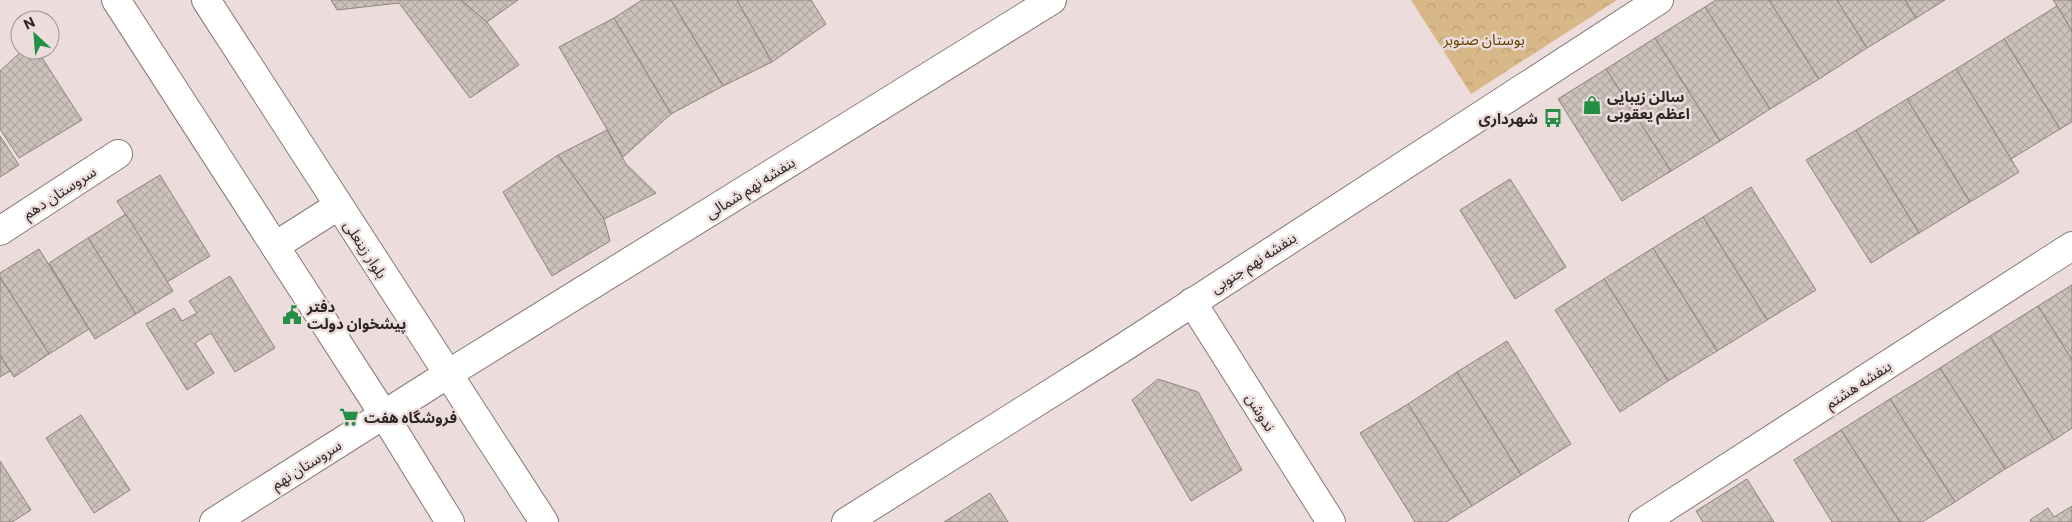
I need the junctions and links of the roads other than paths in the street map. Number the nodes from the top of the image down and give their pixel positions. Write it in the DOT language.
graph roads {
  1 [pos="116,0"];
  2 [pos="206,0"];
  3 [pos="1659,0"];
  4 [pos="1033,5"];
  5 [pos="118,154"];
  6 [pos="338,206"];
  7 [pos="0,230"];
  8 [pos="275,246"];
  9 [pos="2072,246"];
  10 [pos="1192,302"];
  11 [pos="448,374"];
  12 [pos="384,415"];
  13 [pos="214,522"];
  14 [pos="450,522"];
  15 [pos="544,522"];
  16 [pos="846,522"];
  17 [pos="1331,522"];
  18 [pos="1643,522"];
  1 -- 8 [label="main road"];
  2 -- 6 [label="main road, بلوار زینعلی"];
  3 -- 10 [label="main road, بنفشه نهم جنوبی"];
  4 -- 11 [label="main road, بنفشه نهم شمالی"];
  5 -- 7 [label="main road, سروستان دهم"];
  6 -- 8 [label="main road"];
  6 -- 11 [label="main road, بلوار زینعلی"];
  8 -- 12 [label="main road"];
  9 -- 18 [label="main road, بنفشه هشتم"];
  10 -- 16 [label="main road, بنفشه نهم جنوبی"];
  10 -- 17 [label="main road, ندوشن"];
  11 -- 12 [label="main road, سروستان نهم"];
  11 -- 15 [label="main road, بلوار زینعلی"];
  12 -- 13 [label="main road, سروستان نهم"];
  12 -- 14 [label="main road"];
}
